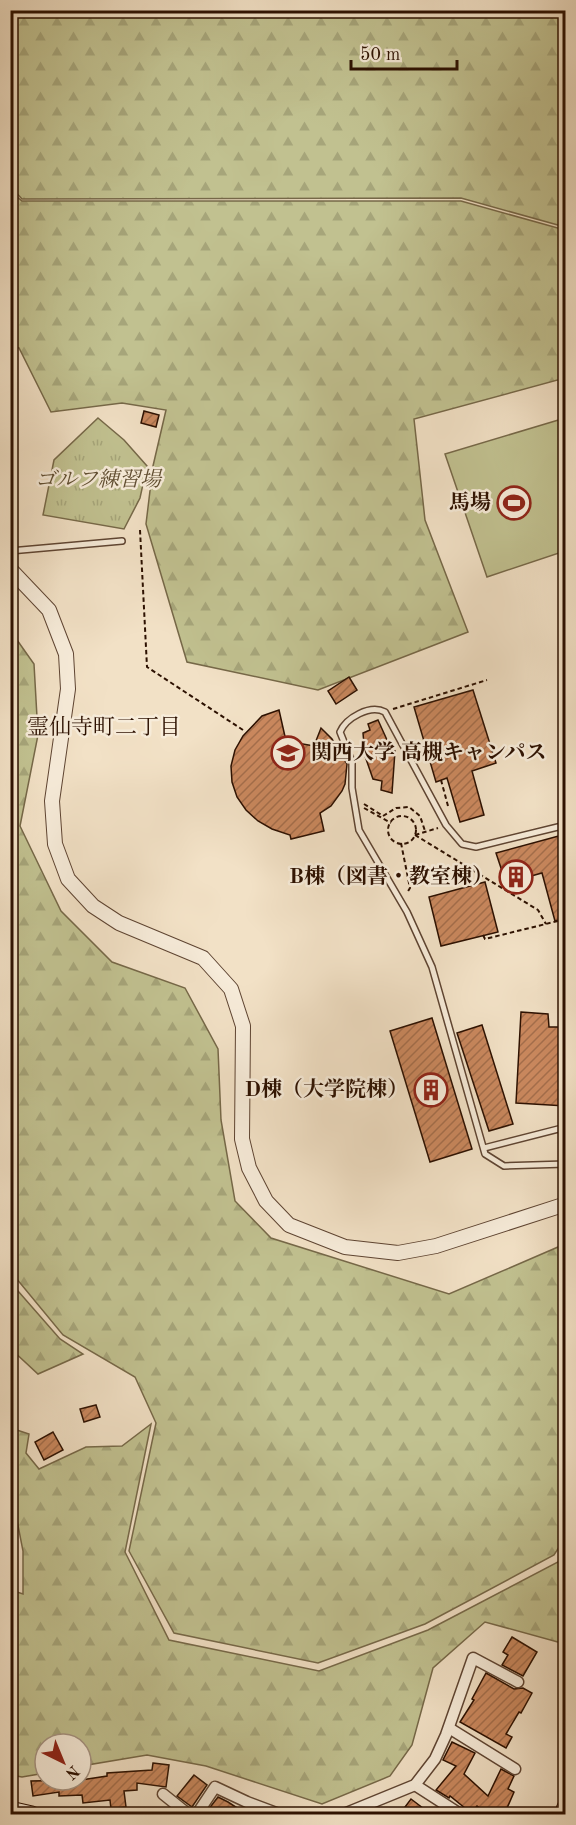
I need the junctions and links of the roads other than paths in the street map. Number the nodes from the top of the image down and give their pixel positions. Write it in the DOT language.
graph roads {
  1 [pos="122,541"];
  2 [pos="10,551"];
  3 [pos="10,569"];
  4 [pos="566,825"];
  5 [pos="566,1127"];
  6 [pos="484,1148"];
  7 [pos="566,1164"];
  8 [pos="566,1204"];
  9 [pos="518,1682"];
  10 [pos="449,1728"];
  11 [pos="515,1769"];
  12 [pos="415,1785"];
  13 [pos="164,1794"];
  14 [pos="566,1805"];
  15 [pos="10,1809"];
  16 [pos="32,1815"];
  17 [pos="188,1815"];
  18 [pos="197,1815"];
  19 [pos="279,1815"];
  20 [pos="344,1815"];
  21 [pos="460,1815"];
  22 [pos="562,1815"];
  1 -- 2 [label="lane"];
  3 -- 8 [label="street"];
  4 -- 6 [label="lane"];
  5 -- 6 [label="lane"];
  6 -- 7 [label="lane"];
  9 -- 10 [label="street"];
  10 -- 11 [label="street"];
  10 -- 12 [label="street"];
  12 -- 20 [label="street"];
  12 -- 21 [label="street"];
  13 -- 17 [label="street"];
  14 -- 22 [label="main road"];
  15 -- 16 [label="main road"];
  18 -- 19 [label="street"];
}
